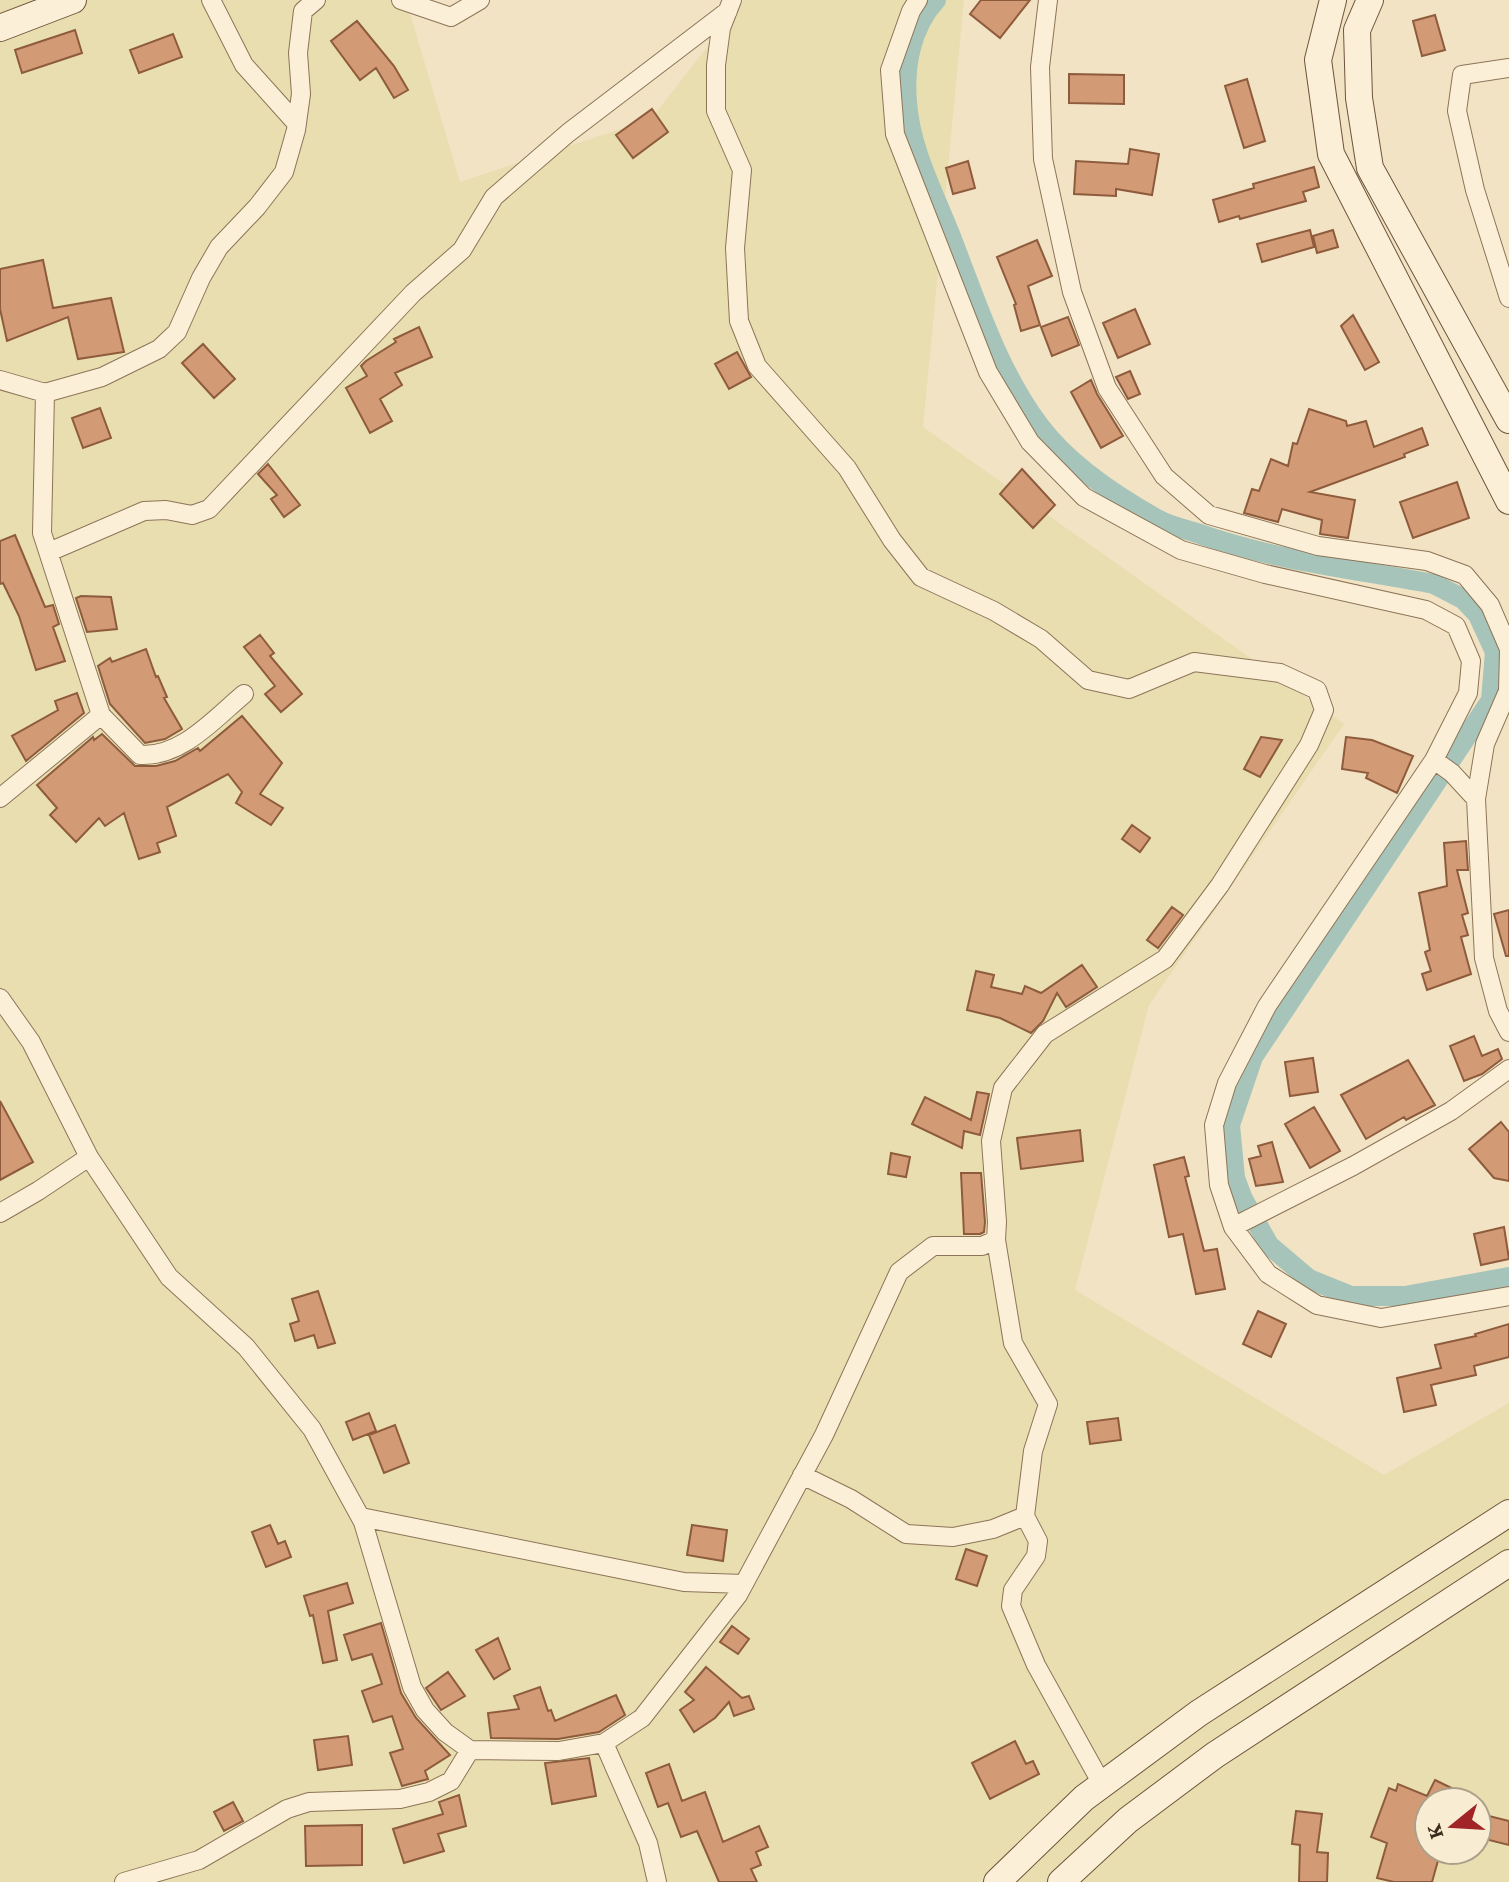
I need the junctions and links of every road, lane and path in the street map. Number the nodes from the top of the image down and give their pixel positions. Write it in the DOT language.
graph roads {
  1 [pos="73,0"];
  2 [pos="211,0"];
  3 [pos="316,0"];
  4 [pos="401,0"];
  5 [pos="480,0"];
  6 [pos="918,0"];
  7 [pos="1048,0"];
  8 [pos="1333,0"];
  9 [pos="1370,0"];
  10 [pos="730,5"];
  11 [pos="0,28"];
  12 [pos="1509,68"];
  13 [pos="297,124"];
  14 [pos="1509,298"];
  15 [pos="0,380"];
  16 [pos="45,393"];
  17 [pos="1509,420"];
  18 [pos="1509,501"];
  19 [pos="49,552"];
  20 [pos="1509,650"];
  21 [pos="244,694"];
  22 [pos="101,715"];
  23 [pos="1442,766"];
  24 [pos="0,798"];
  25 [pos="1476,799"];
  26 [pos="0,998"];
  27 [pos="1504,1008"];
  28 [pos="1509,1032"];
  29 [pos="1509,1069"];
  30 [pos="89,1157"];
  31 [pos="0,1213"];
  32 [pos="1244,1221"];
  33 [pos="996,1240"];
  34 [pos="1509,1296"];
  35 [pos="802,1475"];
  36 [pos="1509,1513"];
  37 [pos="1025,1516"];
  38 [pos="361,1517"];
  39 [pos="1509,1563"];
  40 [pos="744,1584"];
  41 [pos="604,1743"];
  42 [pos="470,1750"];
  43 [pos="1102,1784"];
  44 [pos="124,1882"];
  45 [pos="657,1882"];
  46 [pos="997,1882"];
  47 [pos="1061,1882"];
  1 -- 11 [label="main road"];
  2 -- 13 [label="street"];
  3 -- 13 [label="street"];
  4 -- 5 [label="street"];
  6 -- 23 [label="street"];
  7 -- 20 [label="street"];
  8 -- 18 [label="main road"];
  9 -- 17 [label="main road"];
  10 -- 19 [label="street"];
  10 -- 33 [label="street"];
  12 -- 14 [label="street"];
  13 -- 16 [label="street"];
  15 -- 16 [label="street"];
  16 -- 19 [label="street"];
  19 -- 22 [label="street"];
  20 -- 25 [label="street"];
  21 -- 22 [label="street"];
  22 -- 24 [label="street"];
  23 -- 25 [label="street"];
  23 -- 32 [label="street"];
  25 -- 27 [label="street"];
  26 -- 30 [label="street"];
  27 -- 28 [label="street"];
  29 -- 32 [label="street"];
  30 -- 31 [label="street"];
  30 -- 38 [label="street"];
  32 -- 34 [label="street"];
  33 -- 35 [label="street"];
  33 -- 37 [label="street"];
  35 -- 37 [label="street"];
  35 -- 40 [label="street"];
  36 -- 43 [label="main road"];
  37 -- 43 [label="street"];
  38 -- 40 [label="street"];
  38 -- 42 [label="street"];
  39 -- 47 [label="main road"];
  40 -- 41 [label="street"];
  41 -- 42 [label="street"];
  41 -- 45 [label="street"];
  42 -- 44 [label="street"];
  43 -- 46 [label="main road"];
}
